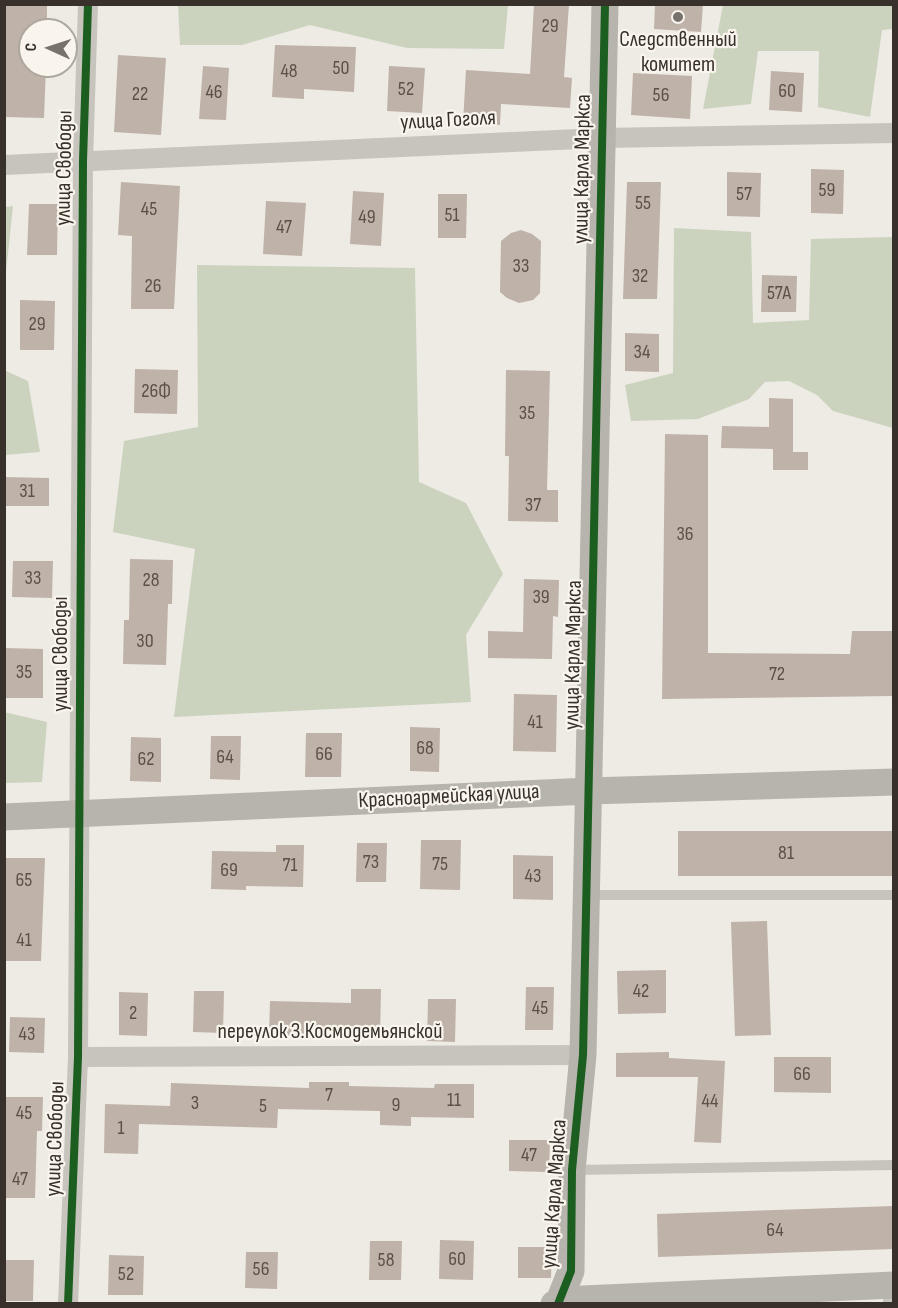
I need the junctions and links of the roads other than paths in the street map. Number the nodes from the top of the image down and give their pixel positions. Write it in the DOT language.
graph roads {
  1 [pos="88,4"];
  2 [pos="605,4"];
  3 [pos="894,133"];
  4 [pos="601,138"];
  5 [pos="83,161"];
  6 [pos="4,165"];
  7 [pos="894,782"];
  8 [pos="588,791"];
  9 [pos="78,814"];
  10 [pos="4,817"];
  11 [pos="586,894"];
  12 [pos="894,895"];
  13 [pos="583,1055"];
  14 [pos="78,1057"];
  15 [pos="894,1165"];
  16 [pos="572,1170"];
  17 [pos="890,1291"];
  18 [pos="556,1303"];
  19 [pos="68,1304"];
  1 -- 5 [label="street, улица Свободы"];
  2 -- 4 [label="street, улица Карла Маркса"];
  3 -- 4 [label="street, улица Гоголя"];
  4 -- 5 [label="street, улица Гоголя"];
  4 -- 8 [label="street, улица Карла Маркса"];
  5 -- 6 [label="street, улица Гоголя"];
  5 -- 9 [label="street, улица Свободы"];
  7 -- 8 [label="street, Красноармейская улица"];
  8 -- 9 [label="street, Красноармейская улица"];
  8 -- 11 [label="street, улица Карла Маркса"];
  9 -- 10 [label="street, Красноармейская улица"];
  9 -- 14 [label="street, улица Свободы"];
  11 -- 12 [label="lane"];
  11 -- 13 [label="street, улица Карла Маркса"];
  13 -- 14 [label="street, переулок З.Космодемьянской"];
  13 -- 16 [label="street, улица Карла Маркса"];
  14 -- 19 [label="street, улица Свободы"];
  15 -- 16 [label="lane"];
  16 -- 18 [label="street, улица Карла Маркса"];
  17 -- 18 [label="street"];
}
